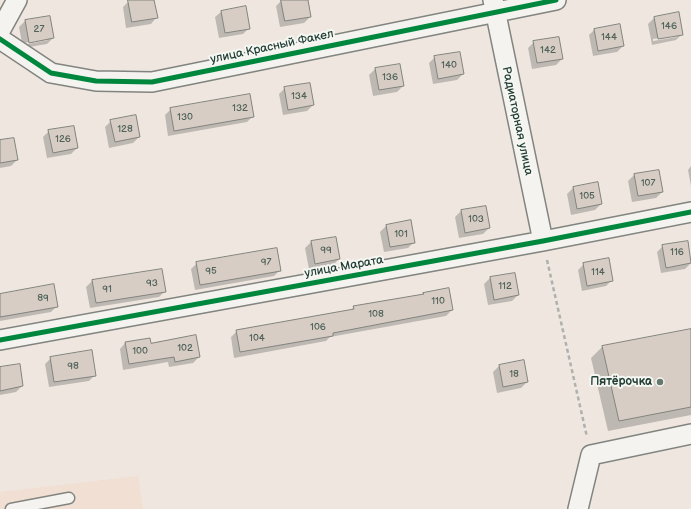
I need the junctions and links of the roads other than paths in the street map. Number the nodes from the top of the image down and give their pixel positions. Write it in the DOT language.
graph roads {
  1 [pos="17,0"];
  2 [pos="556,0"];
  3 [pos="494,6"];
  4 [pos="0,31"];
  5 [pos="0,39"];
  6 [pos="691,212"];
  7 [pos="543,241"];
  8 [pos="0,340"];
  9 [pos="691,434"];
  10 [pos="69,498"];
  11 [pos="10,509"];
  12 [pos="578,509"];
  1 -- 4 [label="street"];
  2 -- 3 [label="street, улица Красный Факел"];
  3 -- 5 [label="street, улица Красный Факел"];
  3 -- 7 [label="street, Радиаторная улица"];
  6 -- 7 [label="street, улица Марата"];
  7 -- 8 [label="street, улица Марата"];
  9 -- 12 [label="street"];
  10 -- 11 [label="lane"];
}
